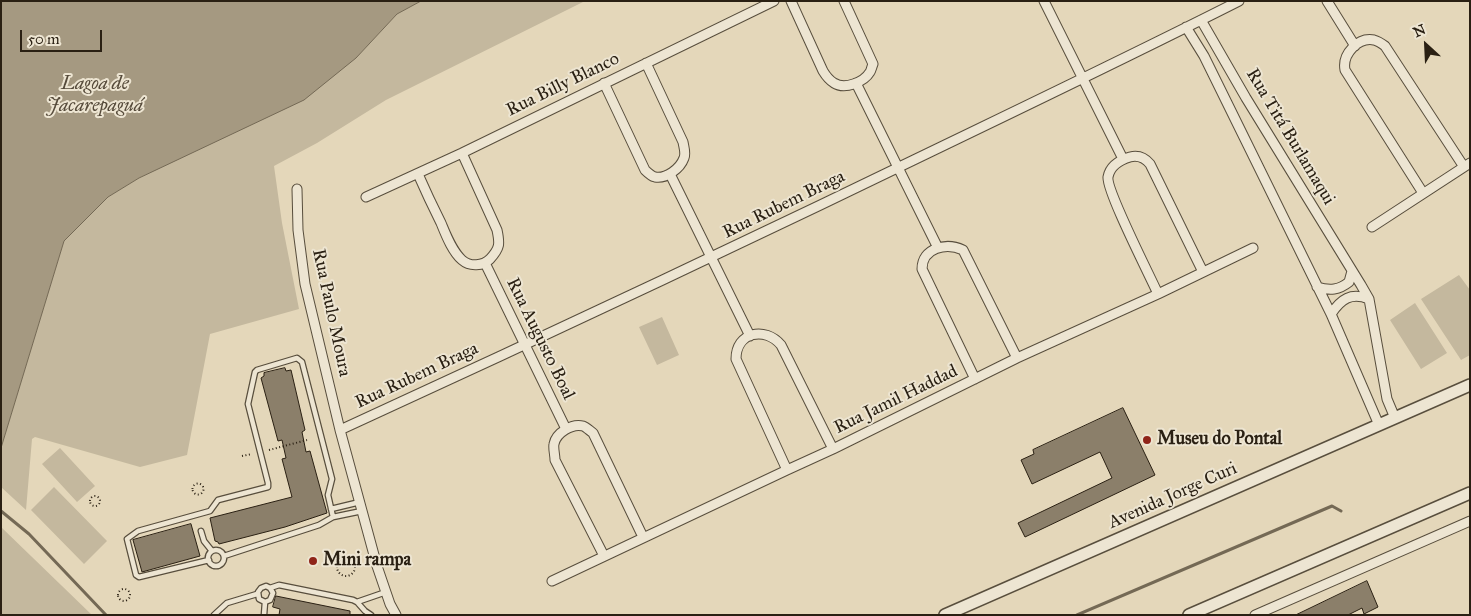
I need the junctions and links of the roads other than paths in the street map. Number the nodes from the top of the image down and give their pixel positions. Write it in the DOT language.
graph roads {
  1 [pos="774,1"];
  2 [pos="791,1"];
  3 [pos="844,1"];
  4 [pos="1044,1"];
  5 [pos="1238,1"];
  6 [pos="1327,1"];
  7 [pos="1201,20"];
  8 [pos="1186,28"];
  9 [pos="1355,46"];
  10 [pos="646,63"];
  11 [pos="1083,78"];
  12 [pos="604,83"];
  13 [pos="856,83"];
  14 [pos="462,153"];
  15 [pos="1123,159"];
  16 [pos="1467,165"];
  17 [pos="898,168"];
  18 [pos="418,174"];
  19 [pos="670,174"];
  20 [pos="297,189"];
  21 [pos="1423,193"];
  22 [pos="366,196"];
  23 [pos="1372,227"];
  24 [pos="938,248"];
  25 [pos="1253,248"];
  26 [pos="712,257"];
  27 [pos="485,263"];
  28 [pos="1352,271"];
  29 [pos="1203,272"];
  30 [pos="1317,286"];
  31 [pos="1158,294"];
  32 [pos="1368,299"];
  33 [pos="1331,314"];
  34 [pos="750,336"];
  35 [pos="525,345"];
  36 [pos="1017,358"];
  37 [pos="974,379"];
  38 [pos="1470,385"];
  39 [pos="1395,418"];
  40 [pos="1379,425"];
  41 [pos="566,429"];
  42 [pos="340,430"];
  43 [pos="833,449"];
  44 [pos="787,470"];
  45 [pos="1470,493"];
  46 [pos="361,507"];
  47 [pos="331,509"];
  48 [pos="333,517"];
  49 [pos="1470,521"];
  50 [pos="201,531"];
  51 [pos="643,537"];
  52 [pos="212,552"];
  53 [pos="224,556"];
  54 [pos="604,556"];
  55 [pos="209,560"];
  56 [pos="552,581"];
  57 [pos="270,588"];
  58 [pos="386,592"];
  59 [pos="258,594"];
  60 [pos="265,602"];
  61 [pos="357,602"];
  62 [pos="365,611"];
  63 [pos="214,615"];
  64 [pos="264,615"];
  65 [pos="358,615"];
  66 [pos="371,615"];
  67 [pos="396,615"];
  68 [pos="946,615"];
  69 [pos="1189,615"];
  70 [pos="1255,615"];
  1 -- 10 [label="street, Rua Billy Blanco"];
  2 -- 13 [label="street"];
  3 -- 13 [label="street"];
  4 -- 11 [label="street"];
  5 -- 7 [label="street, Rua Rubem Braga"];
  6 -- 9 [label="street"];
  7 -- 8 [label="street, Rua Rubem Braga"];
  7 -- 28 [label="street, Rua Titá Burlamaqui"];
  8 -- 11 [label="street, Rua Rubem Braga"];
  8 -- 30 [label="street, Rua Titá Burlamaqui"];
  9 -- 16 [label="street"];
  9 -- 21 [label="street"];
  10 -- 12 [label="street, Rua Billy Blanco"];
  10 -- 19 [label="street"];
  11 -- 15 [label="street"];
  11 -- 17 [label="street, Rua Rubem Braga"];
  12 -- 14 [label="street, Rua Billy Blanco"];
  12 -- 19 [label="street"];
  13 -- 17 [label="street"];
  14 -- 18 [label="street, Rua Billy Blanco"];
  14 -- 27 [label="street"];
  15 -- 29 [label="street"];
  15 -- 31 [label="street"];
  16 -- 21 [label="street"];
  17 -- 24 [label="street"];
  17 -- 26 [label="street, Rua Rubem Braga"];
  18 -- 22 [label="street, Rua Billy Blanco"];
  18 -- 27 [label="street"];
  19 -- 26 [label="street"];
  20 -- 42 [label="street, Rua Paulo Moura"];
  21 -- 23 [label="street"];
  24 -- 36 [label="street"];
  24 -- 37 [label="street"];
  25 -- 29 [label="street, Rua Jamil Haddad"];
  26 -- 34 [label="street"];
  26 -- 35 [label="street, Rua Rubem Braga"];
  27 -- 35 [label="street, Rua Augusto Boal"];
  28 -- 30 [label="street"];
  28 -- 32 [label="street, Rua Titá Burlamaqui"];
  29 -- 31 [label="street, Rua Jamil Haddad"];
  30 -- 33 [label="street, Rua Titá Burlamaqui"];
  31 -- 36 [label="street, Rua Jamil Haddad"];
  32 -- 33 [label="street"];
  32 -- 39 [label="street"];
  33 -- 40 [label="street, Rua Titá Burlamaqui"];
  34 -- 43 [label="street"];
  34 -- 44 [label="street"];
  35 -- 41 [label="street, Rua Augusto Boal"];
  35 -- 42 [label="street, Rua Rubem Braga"];
  36 -- 37 [label="street, Rua Jamil Haddad"];
  37 -- 43 [label="street, Rua Jamil Haddad"];
  38 -- 39 [label="street, Avenida Jorge Curi"];
  39 -- 40 [label="street, Avenida Jorge Curi"];
  40 -- 68 [label="street, Avenida Jorge Curi"];
  41 -- 51 [label="street"];
  41 -- 54 [label="street"];
  42 -- 46 [label="street, Rua Paulo Moura"];
  43 -- 44 [label="street, Rua Jamil Haddad"];
  44 -- 51 [label="street, Rua Jamil Haddad"];
  45 -- 69 [label="street"];
  46 -- 47 [label="lane"];
  46 -- 48 [label="lane"];
  46 -- 58 [label="street, Rua Paulo Moura"];
  47 -- 48 [label="lane"];
  47 -- 55 [label="lane"];
  48 -- 53 [label="lane"];
  49 -- 70 [label="street"];
  50 -- 52 [label="lane"];
  51 -- 54 [label="street, Rua Jamil Haddad"];
  52 -- 53 [label="lane"];
  52 -- 55 [label="lane"];
  53 -- 55 [label="lane"];
  54 -- 56 [label="street, Rua Jamil Haddad"];
  57 -- 59 [label="lane"];
  57 -- 60 [label="lane"];
  57 -- 61 [label="lane"];
  58 -- 61 [label="lane"];
  58 -- 67 [label="street, Rua Paulo Moura"];
  59 -- 60 [label="lane"];
  59 -- 63 [label="lane"];
  60 -- 64 [label="lane"];
  61 -- 62 [label="lane"];
  62 -- 65 [label="lane"];
  62 -- 66 [label="lane"];
}
